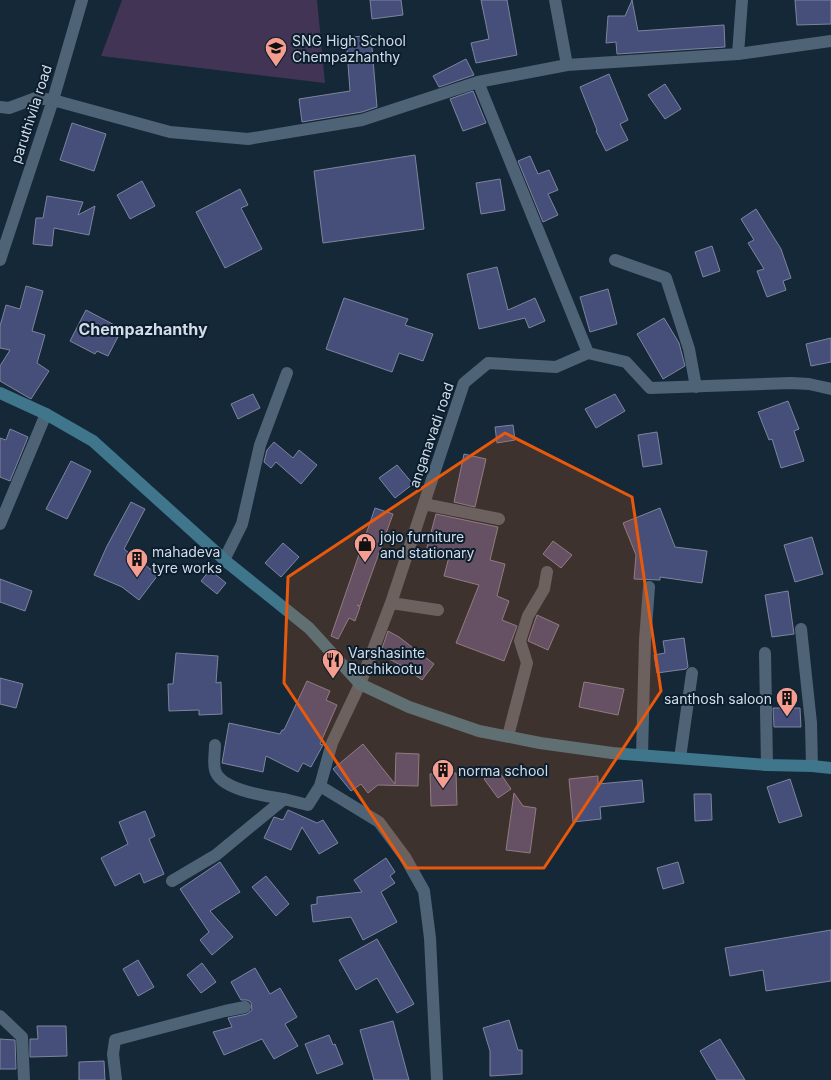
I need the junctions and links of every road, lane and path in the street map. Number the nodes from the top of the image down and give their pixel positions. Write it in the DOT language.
graph roads {
  1 [pos="82,0"];
  2 [pos="555,0"];
  3 [pos="742,0"];
  4 [pos="831,41"];
  5 [pos="738,54"];
  6 [pos="567,65"];
  7 [pos="478,82"];
  8 [pos="53,100"];
  9 [pos="0,107"];
  10 [pos="0,260"];
  11 [pos="615,260"];
  12 [pos="588,353"];
  13 [pos="287,373"];
  14 [pos="696,387"];
  15 [pos="831,389"];
  16 [pos="0,393"];
  17 [pos="46,414"];
  18 [pos="424,504"];
  19 [pos="499,519"];
  20 [pos="0,524"];
  21 [pos="224,560"];
  22 [pos="547,572"];
  23 [pos="649,587"];
  24 [pos="391,603"];
  25 [pos="438,610"];
  26 [pos="801,629"];
  27 [pos="765,653"];
  28 [pos="692,673"];
  29 [pos="360,684"];
  30 [pos="508,736"];
  31 [pos="215,745"];
  32 [pos="642,755"];
  33 [pos="680,758"];
  34 [pos="767,765"];
  35 [pos="812,766"];
  36 [pos="831,768"];
  37 [pos="320,786"];
  38 [pos="284,799"];
  39 [pos="172,881"];
  40 [pos="246,1007"];
  41 [pos="0,1016"];
  42 [pos="24,1080"];
  43 [pos="116,1080"];
  44 [pos="436,1080"];
  1 -- 8 [label="street, paruthivila road"];
  2 -- 6 [label="street"];
  3 -- 5 [label="street"];
  4 -- 5 [label="street"];
  5 -- 6 [label="street"];
  6 -- 7 [label="street"];
  7 -- 8 [label="street"];
  7 -- 12 [label="street"];
  8 -- 9 [label="street"];
  8 -- 10 [label="street, paruthivila road"];
  11 -- 14 [label="street"];
  12 -- 14 [label="street"];
  12 -- 18 [label="street, anganavadi road"];
  13 -- 21 [label="street"];
  14 -- 15 [label="street"];
  16 -- 17 [label="main road"];
  17 -- 20 [label="street"];
  17 -- 21 [label="main road"];
  18 -- 19 [label="street"];
  18 -- 24 [label="street, anganavadi road"];
  21 -- 29 [label="main road"];
  22 -- 30 [label="street"];
  23 -- 32 [label="street"];
  24 -- 25 [label="street"];
  24 -- 29 [label="street, anganavadi road"];
  26 -- 35 [label="street"];
  27 -- 34 [label="street"];
  28 -- 33 [label="street"];
  29 -- 30 [label="main road"];
  29 -- 37 [label="street, anganavadi road"];
  30 -- 32 [label="main road"];
  31 -- 38 [label="street"];
  32 -- 33 [label="main road"];
  33 -- 34 [label="main road"];
  34 -- 35 [label="main road"];
  35 -- 36 [label="main road"];
  37 -- 38 [label="street, anganavadi road"];
  37 -- 44 [label="street"];
  38 -- 39 [label="street"];
  40 -- 43 [label="street"];
  41 -- 42 [label="street"];
}
